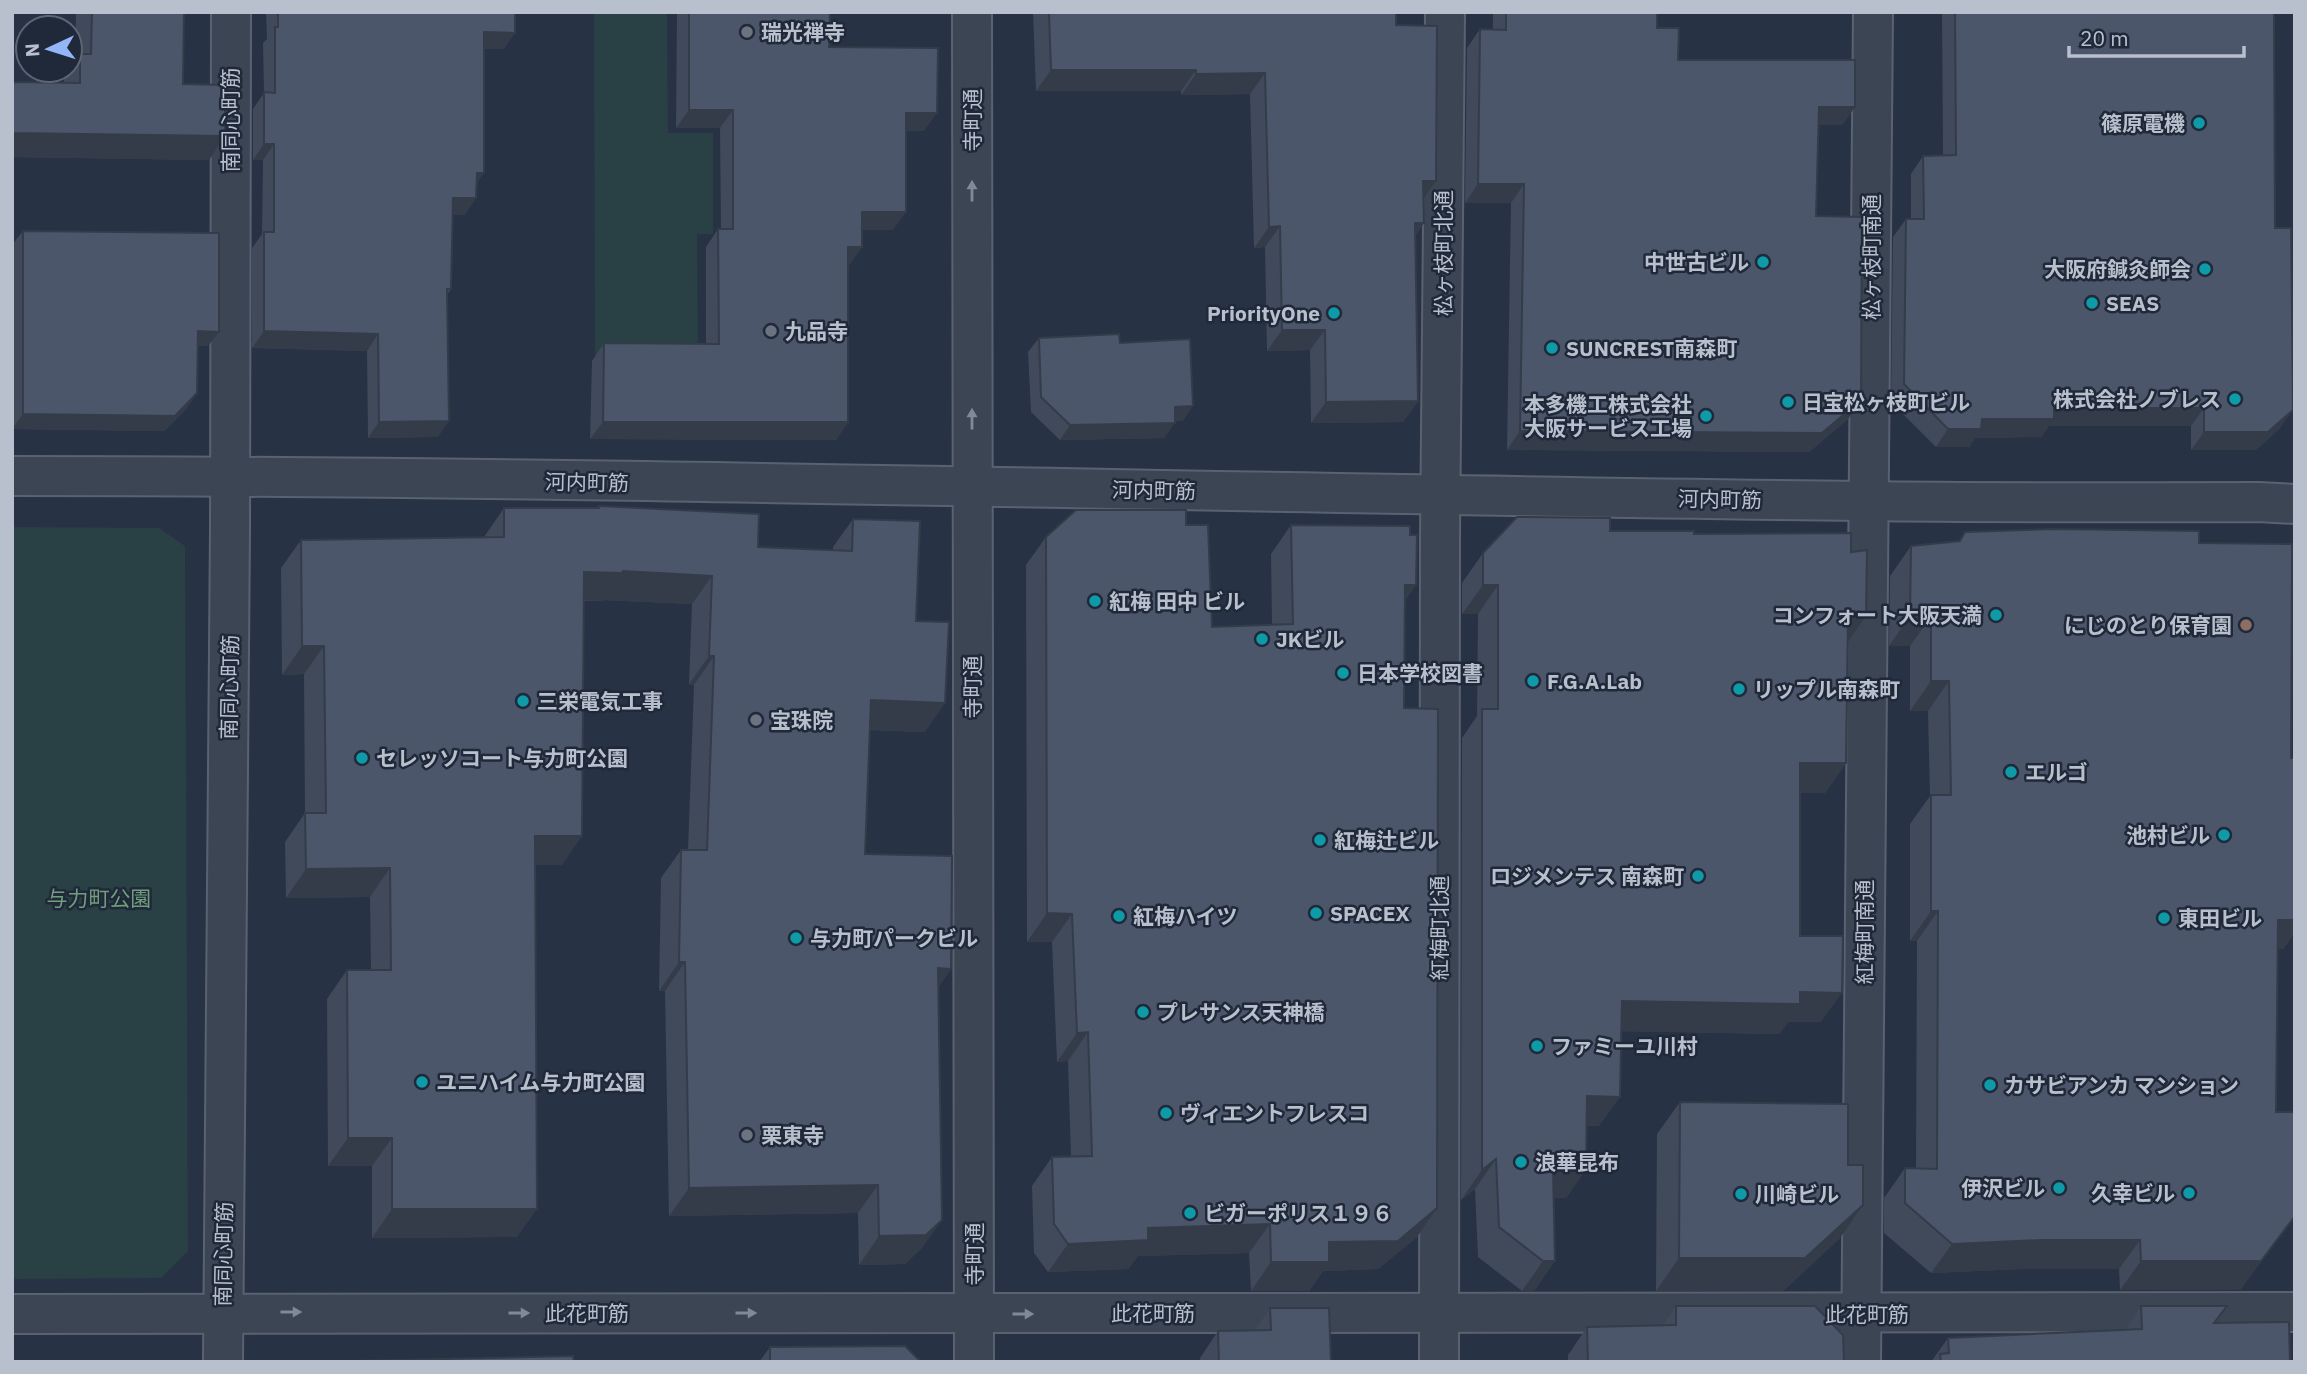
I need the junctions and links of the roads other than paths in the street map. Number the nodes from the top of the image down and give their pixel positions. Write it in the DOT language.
graph roads {
  1 [pos="230,12"];
  2 [pos="972,12"];
  3 [pos="1445,12"];
  4 [pos="1873,12"];
  5 [pos="12,477"];
  6 [pos="230,477"];
  7 [pos="972,487"];
  8 [pos="1440,495"];
  9 [pos="1870,502"];
  10 [pos="2295,505"];
  11 [pos="223,1312"];
  12 [pos="1439,1312"];
  13 [pos="2295,1312"];
  14 [pos="974,1313"];
  15 [pos="12,1314"];
  16 [pos="1861,1314"];
  17 [pos="223,1362"];
  18 [pos="974,1362"];
  19 [pos="1439,1362"];
  20 [pos="1861,1362"];
  1 -- 6 [label="street, 南同心町筋"];
  7 -- 2 [label="street, 寺町通, one-way"];
  3 -- 8 [label="street, 松ヶ枝町北通"];
  4 -- 9 [label="street, 松ヶ枝町南通"];
  5 -- 6 [label="street, 河内町筋"];
  6 -- 7 [label="street, 河内町筋"];
  6 -- 11 [label="street, 南同心町筋"];
  7 -- 8 [label="street, 河内町筋"];
  7 -- 14 [label="street, 寺町通"];
  8 -- 9 [label="street, 河内町筋"];
  8 -- 12 [label="street, 紅梅町北通"];
  9 -- 10 [label="street, 河内町筋"];
  9 -- 16 [label="street, 紅梅町南通"];
  11 -- 14 [label="street, 此花町筋, one-way"];
  11 -- 15 [label="street, 此花町筋"];
  11 -- 17 [label="street, 南同心町筋"];
  14 -- 12 [label="street, 此花町筋, one-way"];
  12 -- 16 [label="street, 此花町筋"];
  12 -- 19 [label="street, 紅梅町北通"];
  13 -- 16 [label="street, 此花町筋"];
  14 -- 18 [label="street, 寺町通"];
  16 -- 20 [label="street, 紅梅町南通"];
}
